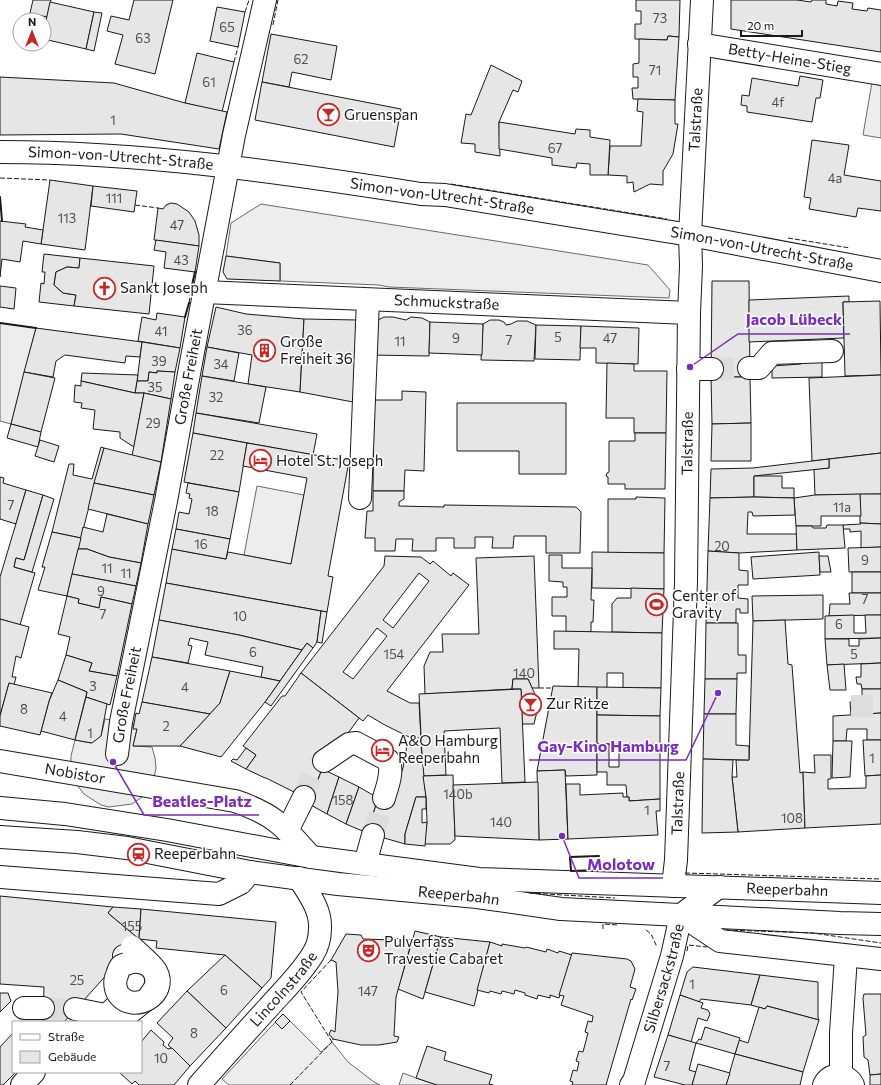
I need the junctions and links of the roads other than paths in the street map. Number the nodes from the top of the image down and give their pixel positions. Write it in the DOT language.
graph roads {
  1 [pos="265,0"];
  2 [pos="702,0"];
  3 [pos="698,44"];
  4 [pos="881,74"];
  5 [pos="0,152"];
  6 [pos="229,166"];
  7 [pos="690,235"];
  8 [pos="881,271"];
  9 [pos="204,292"];
  10 [pos="368,300"];
  11 [pos="689,313"];
  12 [pos="832,350"];
  13 [pos="749,368"];
  14 [pos="688,369"];
  15 [pos="712,369"];
  16 [pos="360,498"];
  17 [pos="116,754"];
  18 [pos="0,761"];
  19 [pos="324,761"];
  20 [pos="304,797"];
  21 [pos="384,798"];
  22 [pos="0,808"];
  23 [pos="288,830"];
  24 [pos="373,835"];
  25 [pos="0,837"];
  26 [pos="311,857"];
  27 [pos="365,864"];
  28 [pos="250,872"];
  29 [pos="0,877"];
  30 [pos="299,878"];
  31 [pos="673,886"];
  32 [pos="719,887"];
  33 [pos="881,893"];
  34 [pos="681,915"];
  35 [pos="881,924"];
  36 [pos="846,956"];
  37 [pos="881,959"];
  38 [pos="87,1014"];
  39 [pos="33,1073"];
  40 [pos="839,1082"];
  41 [pos="638,1084"];
  42 [pos="22,1085"];
  43 [pos="199,1085"];
  1 -- 6 [label="street, Große Freiheit"];
  2 -- 3 [label="street, Talstraße"];
  3 -- 4 [label="street, Betty-Heine-Stieg"];
  3 -- 7 [label="street, Talstraße"];
  5 -- 6 [label="street, Simon-von-Utrecht-Straße"];
  6 -- 7 [label="street, Simon-von-Utrecht-Straße"];
  6 -- 9 [label="street, Große Freiheit"];
  7 -- 8 [label="street, Simon-von-Utrecht-Straße"];
  7 -- 11 [label="street, Talstraße"];
  9 -- 10 [label="street, Schmuckstraße"];
  9 -- 17 [label="street, Große Freiheit"];
  10 -- 11 [label="street, Schmuckstraße"];
  10 -- 16 [label="street"];
  11 -- 14 [label="street, Talstraße"];
  12 -- 13 [label="street"];
  14 -- 15 [label="street"];
  14 -- 31 [label="street, Talstraße"];
  18 -- 23 [label="street, Nobistor"];
  19 -- 21 [label="street"];
  20 -- 23 [label="street"];
  22 -- 26 [label="street, Reeperbahn"];
  23 -- 26 [label="street"];
  24 -- 27 [label="street"];
  25 -- 28 [label="street, Reeperbahn"];
  26 -- 27 [label="street, Reeperbahn"];
  27 -- 31 [label="street, Reeperbahn"];
  28 -- 29 [label="street"];
  28 -- 30 [label="street, Reeperbahn"];
  30 -- 34 [label="street, Reeperbahn"];
  30 -- 43 [label="street, Lincolnstraße"];
  31 -- 32 [label="street, Reeperbahn"];
  32 -- 33 [label="street, Reeperbahn"];
  32 -- 34 [label="street, Silbersackstraße"];
  34 -- 35 [label="street, Reeperbahn"];
  34 -- 36 [label="street"];
  34 -- 41 [label="street, Silbersackstraße"];
  36 -- 37 [label="street"];
  36 -- 40 [label="street"];
  38 -- 38 [label="street, bridge"];
  39 -- 42 [label="street"];
}
